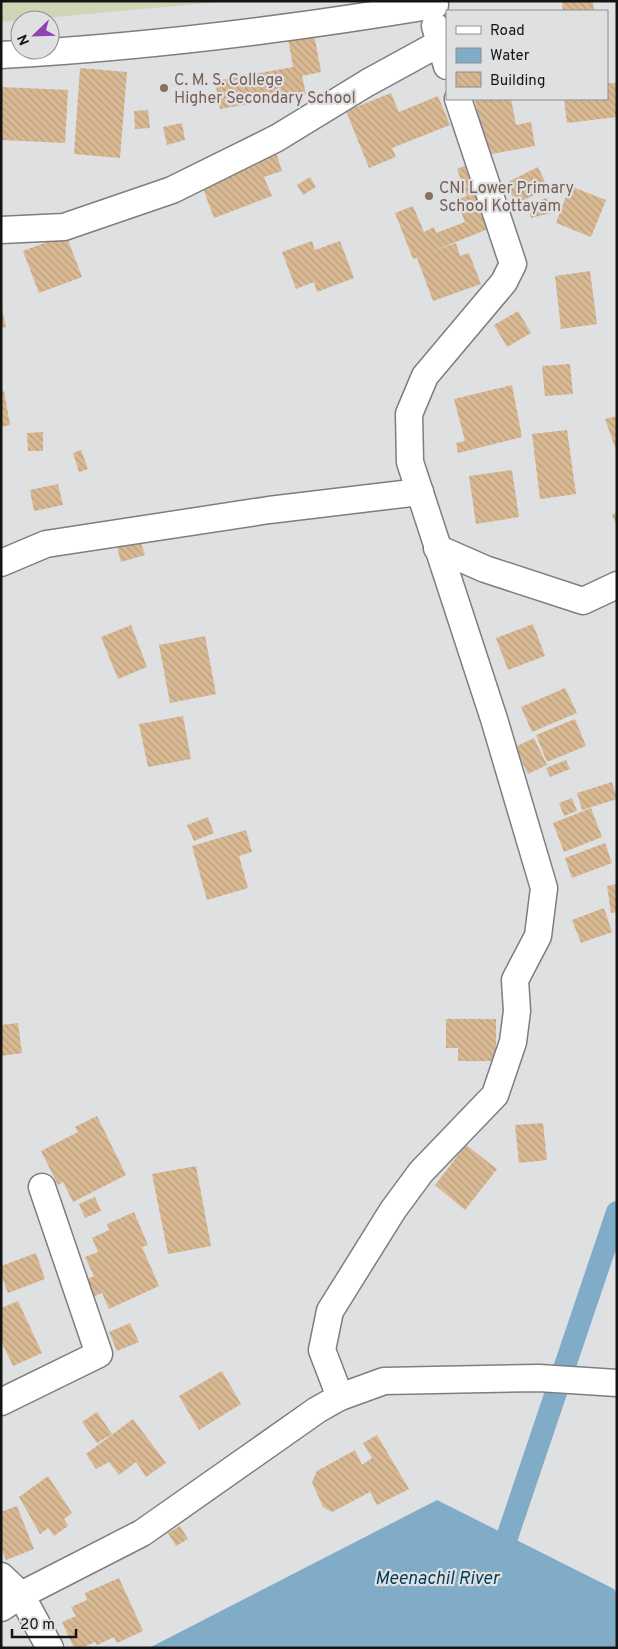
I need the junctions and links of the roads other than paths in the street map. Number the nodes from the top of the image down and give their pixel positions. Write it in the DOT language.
graph roads {
  1 [pos="437,3"];
  2 [pos="443,54"];
  3 [pos="1,55"];
  4 [pos="458,100"];
  5 [pos="1,230"];
  6 [pos="420,492"];
  7 [pos="437,548"];
  8 [pos="1,564"];
  9 [pos="617,585"];
  10 [pos="42,1187"];
  11 [pos="617,1383"];
  12 [pos="340,1397"];
  13 [pos="1,1402"];
  14 [pos="1,1576"];
  15 [pos="11,1601"];
  16 [pos="50,1648"];
  1 -- 2 [label="street"];
  1 -- 3 [label="street"];
  2 -- 5 [label="street"];
  4 -- 6 [label="street"];
  6 -- 7 [label="street"];
  6 -- 8 [label="street"];
  7 -- 9 [label="street"];
  7 -- 12 [label="street"];
  10 -- 13 [label="street"];
  11 -- 12 [label="street"];
  12 -- 15 [label="street"];
  14 -- 15 [label="street"];
  15 -- 16 [label="street"];
}
